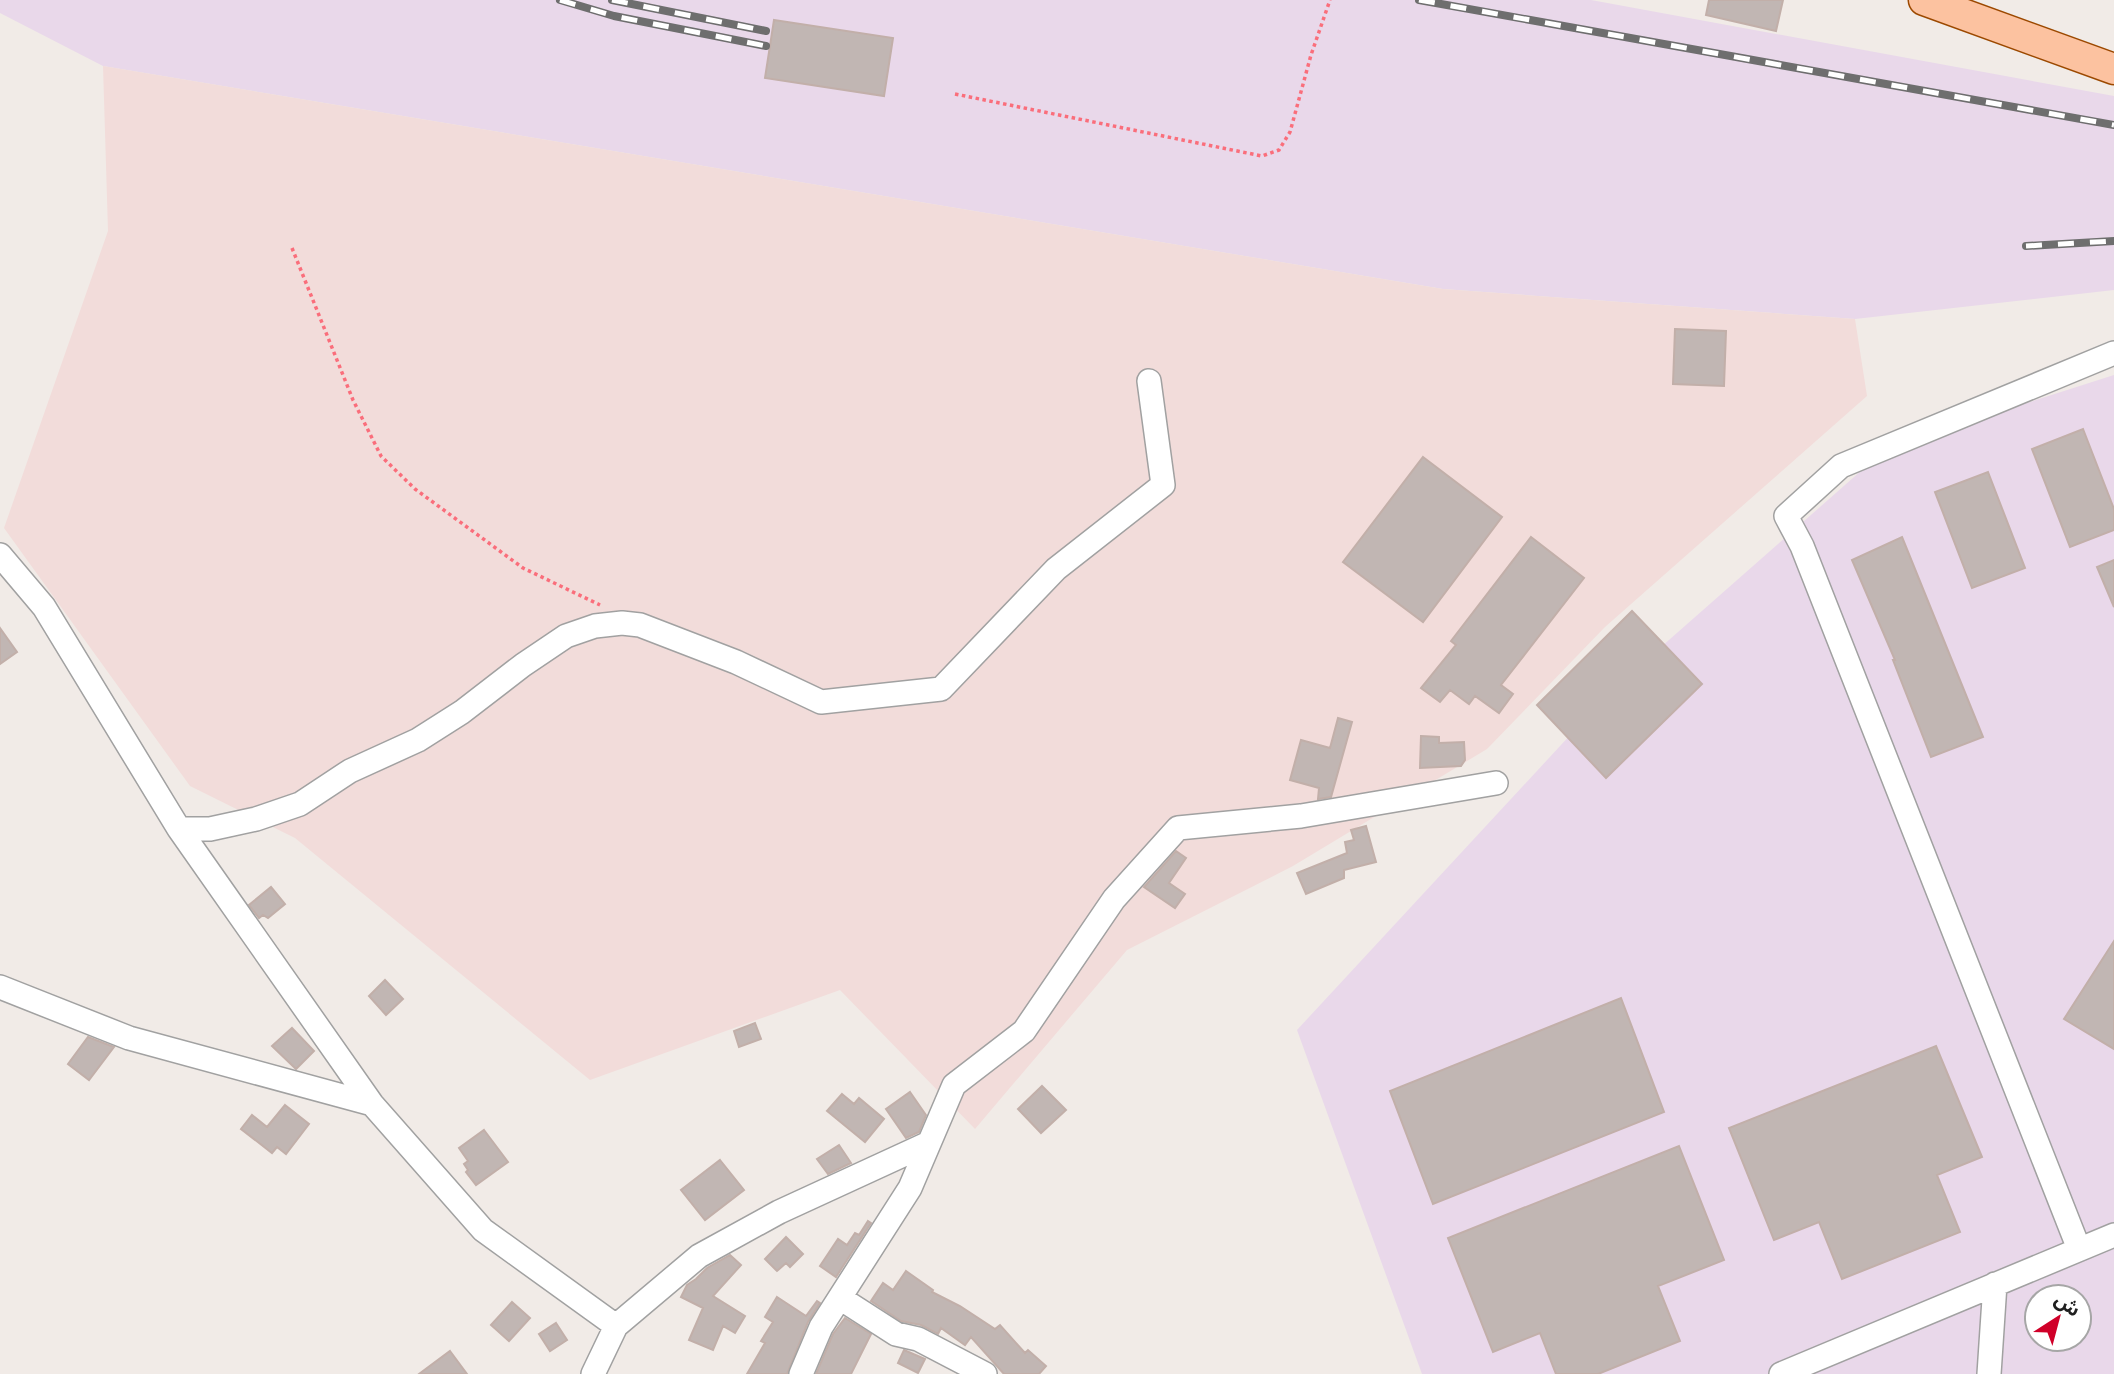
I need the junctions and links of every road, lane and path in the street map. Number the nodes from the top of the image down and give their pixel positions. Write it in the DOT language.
graph roads {
  1 [pos="1330,0"];
  2 [pos="1924,0"];
  3 [pos="2114,69"];
  4 [pos="955,94"];
  5 [pos="292,248"];
  6 [pos="2114,353"];
  7 [pos="1149,381"];
  8 [pos="0,555"];
  9 [pos="605,608"];
  10 [pos="1496,783"];
  11 [pos="179,829"];
  12 [pos="0,987"];
  13 [pos="372,1104"];
  14 [pos="929,1143"];
  15 [pos="2114,1235"];
  16 [pos="2079,1249"];
  17 [pos="1995,1284"];
  18 [pos="840,1298"];
  19 [pos="616,1326"];
  20 [pos="593,1374"];
  21 [pos="801,1374"];
  22 [pos="985,1374"];
  23 [pos="1781,1374"];
  24 [pos="1989,1374"];
  1 -- 4 [label="path"];
  2 -- 3 [label="main road"];
  5 -- 9 [label="path"];
  6 -- 16 [label="street"];
  7 -- 11 [label="street"];
  8 -- 11 [label="street"];
  10 -- 14 [label="street"];
  11 -- 13 [label="street"];
  12 -- 13 [label="street"];
  13 -- 19 [label="street"];
  14 -- 18 [label="street"];
  14 -- 19 [label="street"];
  15 -- 16 [label="street"];
  16 -- 17 [label="street"];
  17 -- 23 [label="street"];
  17 -- 24 [label="street"];
  18 -- 21 [label="street"];
  18 -- 22 [label="street"];
  19 -- 20 [label="street"];
}
